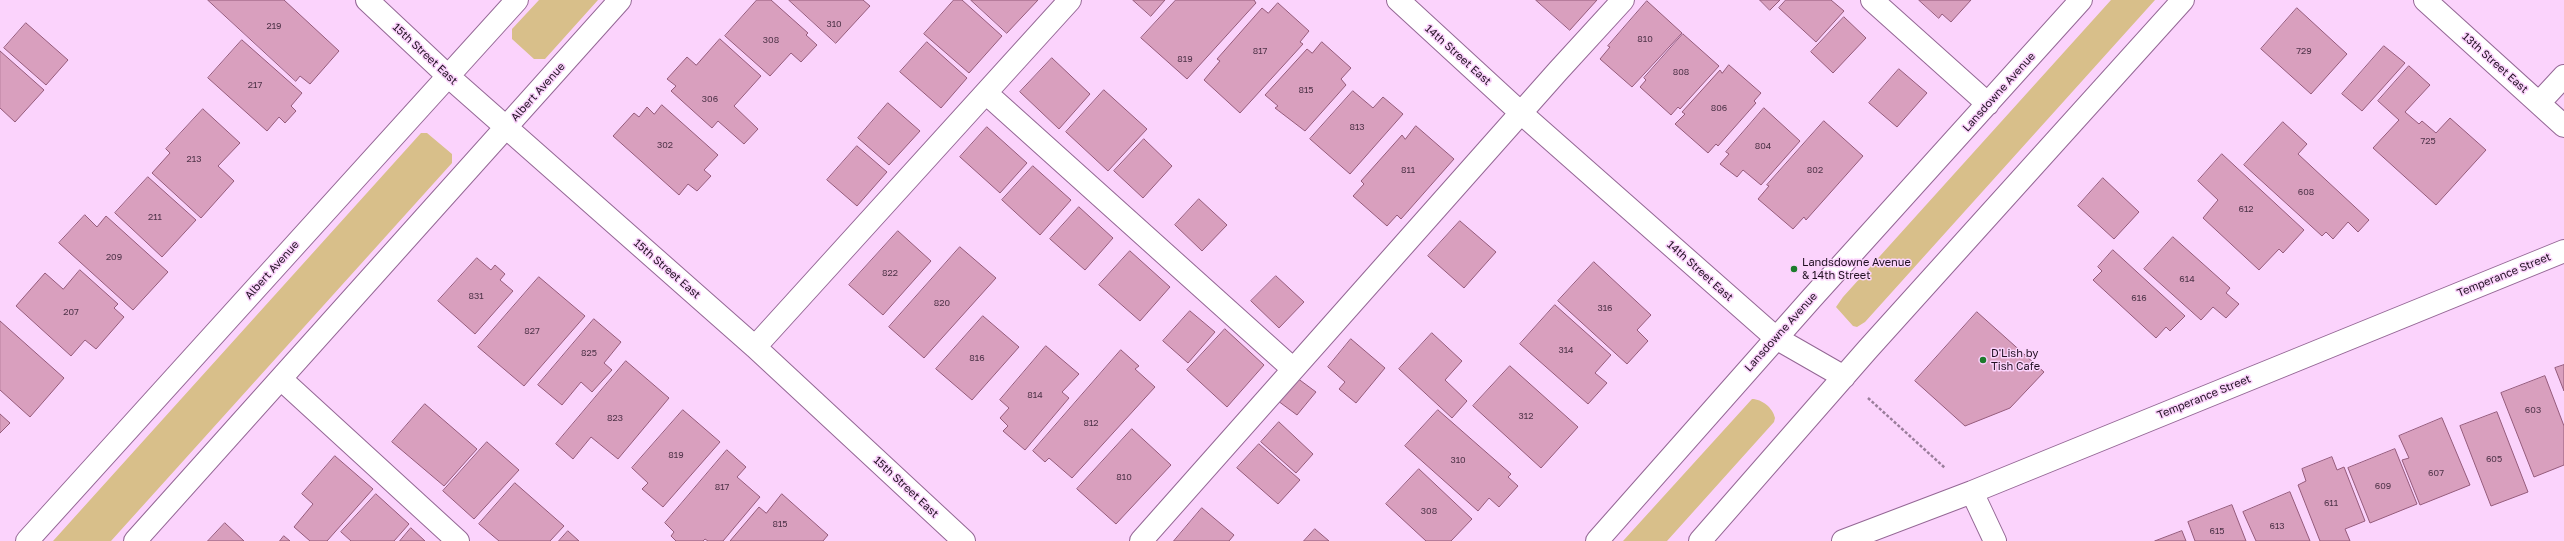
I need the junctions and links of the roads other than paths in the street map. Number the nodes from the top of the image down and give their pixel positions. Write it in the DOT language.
graph roads {
  1 [pos="367,0"];
  2 [pos="517,0"];
  3 [pos="620,0"];
  4 [pos="1070,0"];
  5 [pos="1398,0"];
  6 [pos="1623,0"];
  7 [pos="1872,0"];
  8 [pos="2081,0"];
  9 [pos="2182,0"];
  10 [pos="2426,0"];
  11 [pos="448,76"];
  12 [pos="2564,76"];
  13 [pos="986,93"];
  14 [pos="2539,103"];
  15 [pos="1988,104"];
  16 [pos="1521,113"];
  17 [pos="2564,126"];
  18 [pos="507,128"];
  19 [pos="2564,251"];
  20 [pos="1776,338"];
  21 [pos="755,347"];
  22 [pos="1293,369"];
  23 [pos="1844,377"];
  24 [pos="281,380"];
  25 [pos="1972,492"];
  26 [pos="27,541"];
  27 [pos="135,541"];
  28 [pos="458,541"];
  29 [pos="964,541"];
  30 [pos="1141,541"];
  31 [pos="1597,541"];
  32 [pos="1700,541"];
  33 [pos="1844,541"];
  34 [pos="1995,541"];
  1 -- 11 [label="street, 15th Street East"];
  2 -- 11 [label="street, Albert Avenue"];
  3 -- 18 [label="street, Albert Avenue"];
  4 -- 13 [label="street"];
  5 -- 16 [label="street, 14th Street East"];
  6 -- 16 [label="street"];
  7 -- 15 [label="street"];
  8 -- 15 [label="street, Lansdowne Avenue"];
  9 -- 23 [label="street"];
  10 -- 14 [label="street, 13th Street East"];
  11 -- 18 [label="street, 15th Street East"];
  11 -- 26 [label="street, Albert Avenue"];
  12 -- 14 [label="street"];
  13 -- 21 [label="street"];
  13 -- 22 [label="street"];
  14 -- 17 [label="street, 13th Street East"];
  15 -- 20 [label="street, Lansdowne Avenue"];
  16 -- 20 [label="street, 14th Street East"];
  16 -- 22 [label="street"];
  18 -- 21 [label="street, 15th Street East"];
  18 -- 24 [label="street, Albert Avenue"];
  19 -- 25 [label="street, Temperance Street"];
  20 -- 23 [label="street, 14th Street East"];
  20 -- 31 [label="street, Lansdowne Avenue"];
  21 -- 29 [label="street, 15th Street East"];
  22 -- 30 [label="street"];
  23 -- 32 [label="street"];
  24 -- 27 [label="street, Albert Avenue"];
  24 -- 28 [label="street"];
  25 -- 33 [label="street, Temperance Street"];
  25 -- 34 [label="street"];
}
